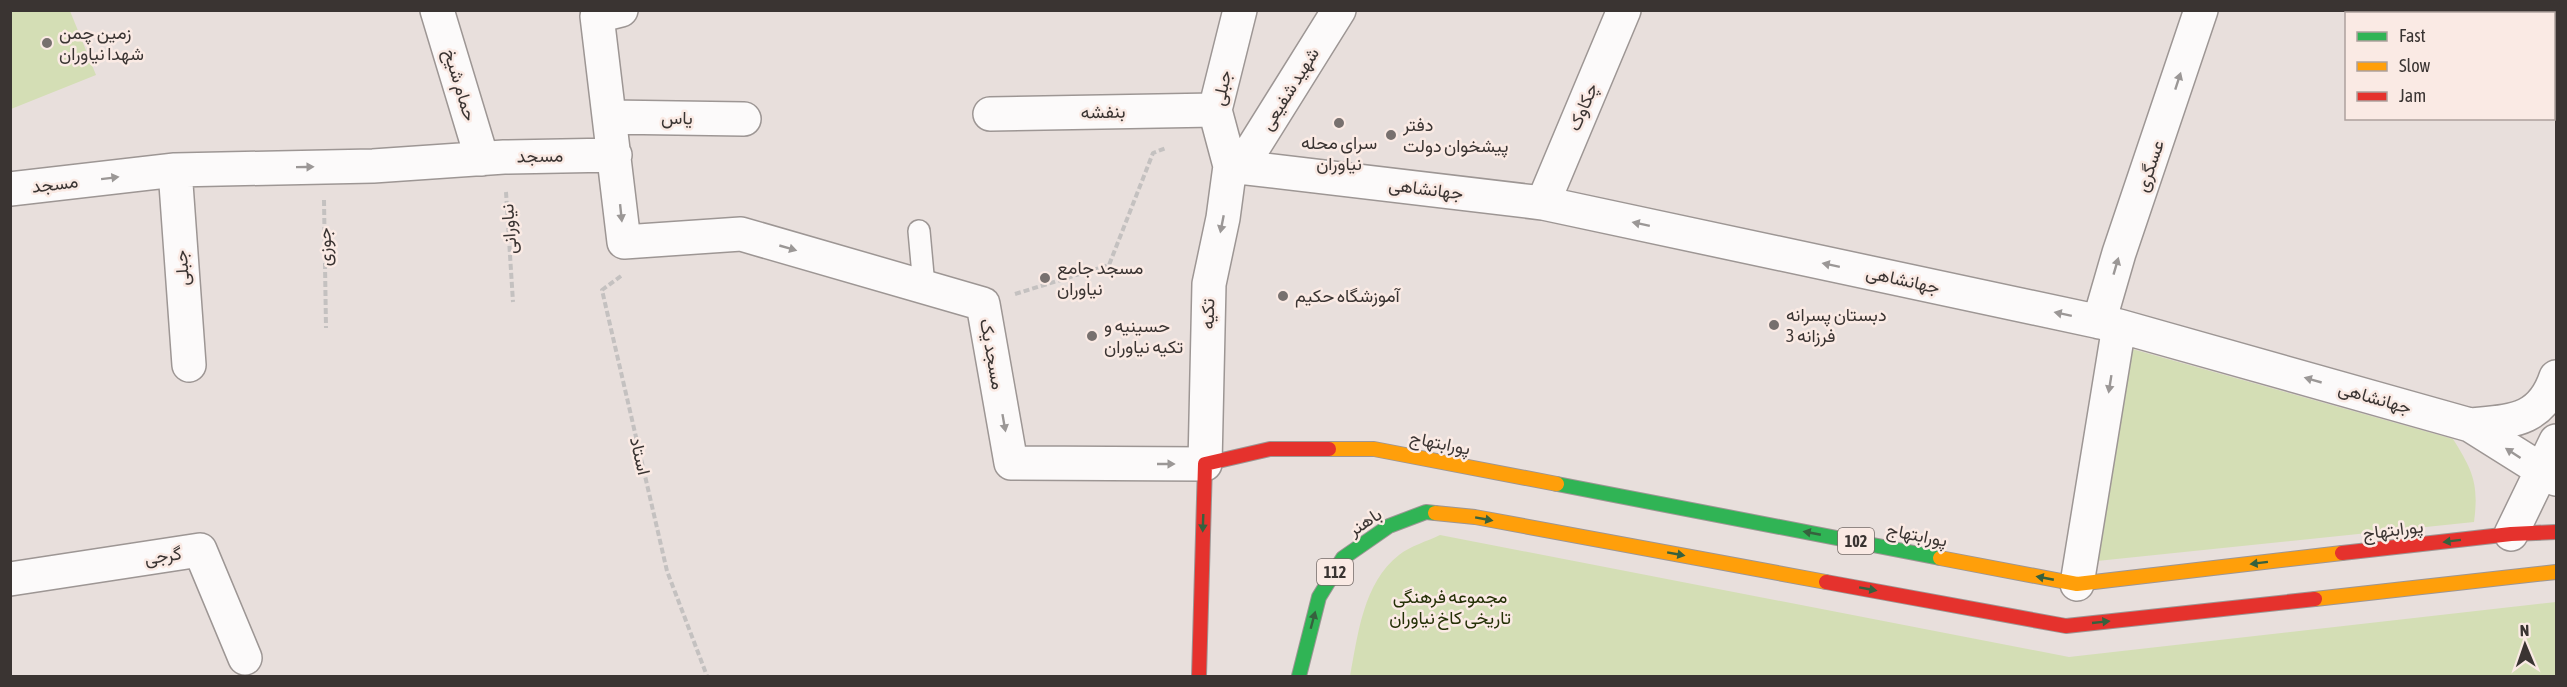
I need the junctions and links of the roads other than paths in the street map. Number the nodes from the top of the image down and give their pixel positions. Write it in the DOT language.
graph roads {
  1 [pos="437,10"];
  2 [pos="621,10"];
  3 [pos="1240,10"];
  4 [pos="1339,10"];
  5 [pos="1624,10"];
  6 [pos="2201,10"];
  7 [pos="990,114"];
  8 [pos="610,117"];
  9 [pos="1217,118"];
  10 [pos="744,119"];
  11 [pos="615,155"];
  12 [pos="493,158"];
  13 [pos="1236,166"];
  14 [pos="175,170"];
  15 [pos="10,189"];
  16 [pos="1543,203"];
  17 [pos="919,231"];
  18 [pos="924,286"];
  19 [pos="2109,324"];
  20 [pos="189,365"];
  21 [pos="2555,382"];
  22 [pos="2470,425"];
  23 [pos="2556,441"];
  24 [pos="1205,464"];
  25 [pos="2549,476"];
  26 [pos="1426,512"];
  27 [pos="2556,532"];
  28 [pos="2510,555"];
  29 [pos="2556,572"];
  30 [pos="10,579"];
  31 [pos="2078,584"];
  32 [pos="245,657"];
  33 [pos="1199,676"];
  34 [pos="1299,676"];
  1 -- 12 [label="street, حمام شیخ"];
  2 -- 8 [label="street"];
  3 -- 9 [label="street, جبلی"];
  4 -- 13 [label="street, شهید شفیعی"];
  5 -- 16 [label="street, چکاوک"];
  19 -- 6 [label="street, عسگری, one-way"];
  7 -- 9 [label="street, بنفشه"];
  8 -- 10 [label="street, یاس"];
  8 -- 11 [label="street"];
  9 -- 13 [label="street, جبلی"];
  11 -- 12 [label="street, مسجد"];
  11 -- 18 [label="street, one-way"];
  14 -- 12 [label="street, مسجد, one-way"];
  13 -- 16 [label="street, جهانشاهی"];
  13 -- 24 [label="street, تکیه, one-way"];
  15 -- 14 [label="street, مسجد, one-way"];
  14 -- 20 [label="street, جبلی"];
  19 -- 16 [label="street, جهانشاهی, one-way"];
  17 -- 18 [label="lane"];
  18 -- 24 [label="street, مسجد یک, one-way"];
  22 -- 19 [label="street, جهانشاهی, one-way"];
  19 -- 31 [label="street, عسگری, one-way"];
  21 -- 22 [label="street, جهانشاهی"];
  25 -- 22 [label="street, one-way"];
  23 -- 25 [label="street"];
  31 -- 24 [label="main road, پورابتهاج / 102, one-way"];
  24 -- 33 [label="main road, one-way"];
  25 -- 28 [label="street"];
  26 -- 28 [label="main road, پورابتهاج / 102, one-way"];
  34 -- 26 [label="main road, باهنر / 112, one-way"];
  27 -- 28 [label="main road, پورابتهاج / 102"];
  28 -- 29 [label="main road, پورابتهاج / 102"];
  28 -- 31 [label="main road, پورابتهاج / 102, one-way"];
  30 -- 32 [label="street, گرجی"];
}
